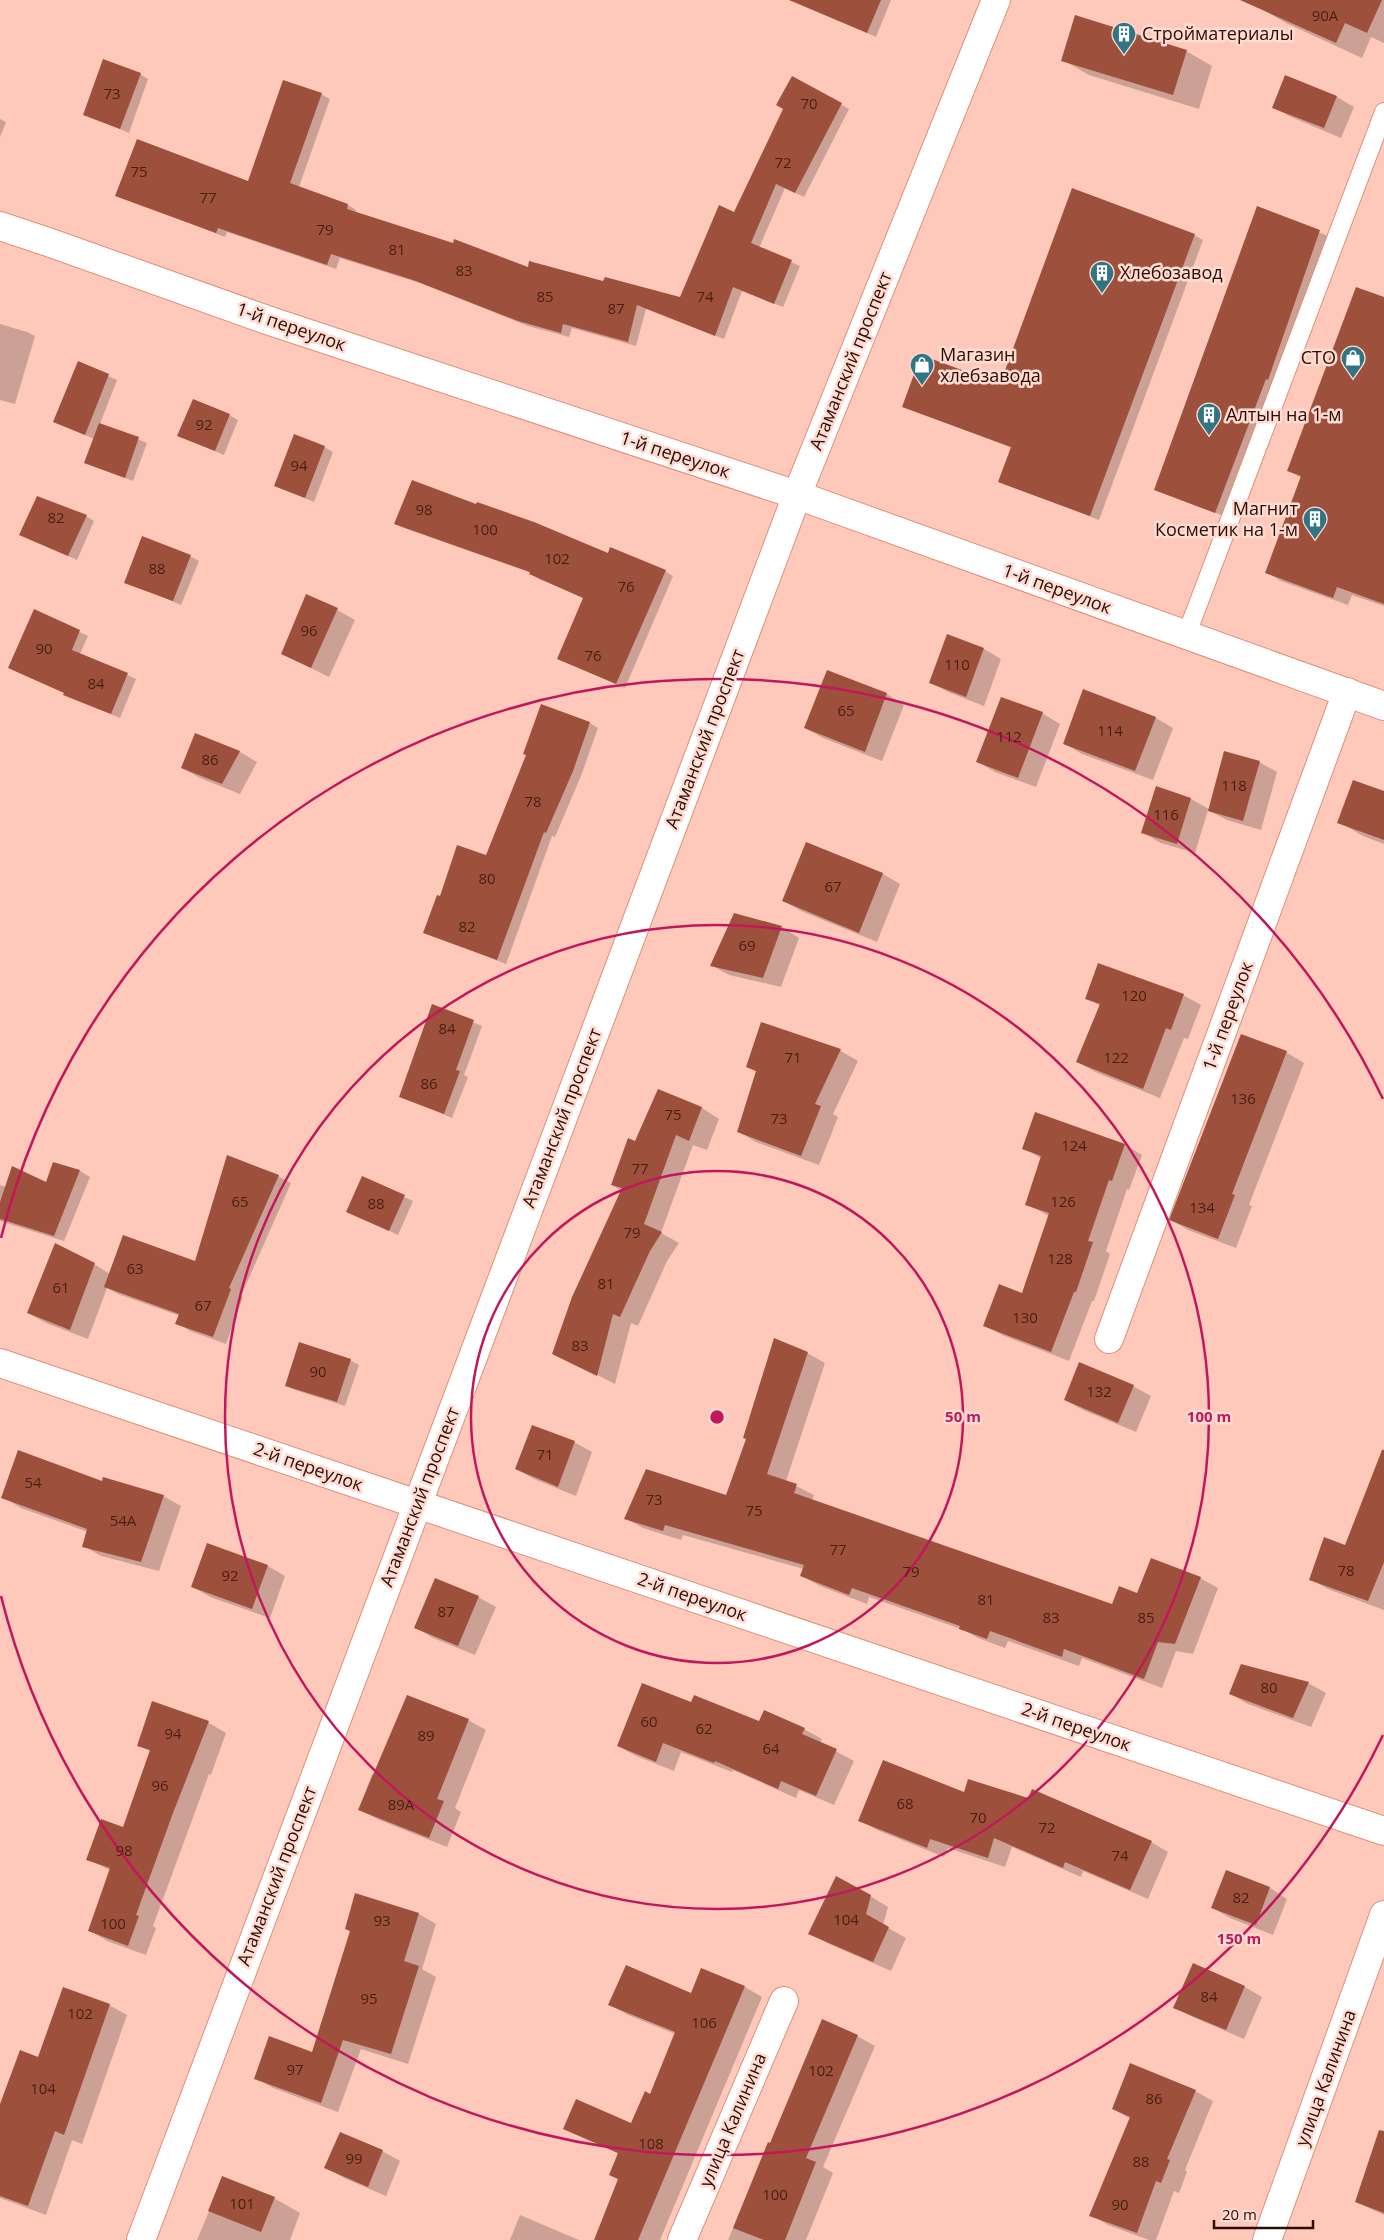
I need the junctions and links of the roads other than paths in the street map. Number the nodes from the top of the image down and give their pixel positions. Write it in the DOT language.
graph roads {
  1 [pos="996,0"];
  2 [pos="1384,112"];
  3 [pos="0,226"];
  4 [pos="797,495"];
  5 [pos="1186,636"];
  6 [pos="1347,692"];
  7 [pos="1382,698"];
  8 [pos="1108,1339"];
  9 [pos="0,1363"];
  10 [pos="417,1504"];
  11 [pos="1384,1831"];
  12 [pos="1384,1915"];
  13 [pos="784,2001"];
  14 [pos="141,2240"];
  15 [pos="682,2240"];
  16 [pos="1267,2240"];
  1 -- 4 [label="street, Атаманский проспект"];
  2 -- 5 [label="lane"];
  3 -- 4 [label="street, 1-й переулок"];
  4 -- 5 [label="street, 1-й переулок"];
  4 -- 10 [label="street, Атаманский проспект"];
  5 -- 6 [label="street, 1-й переулок"];
  6 -- 7 [label="street, 1-й переулок"];
  6 -- 8 [label="street, 1-й переулок"];
  9 -- 10 [label="street, 2-й переулок"];
  10 -- 11 [label="street, 2-й переулок"];
  10 -- 14 [label="street, Атаманский проспект"];
  12 -- 16 [label="street, улица Калинина"];
  13 -- 15 [label="street, улица Калинина"];
}
